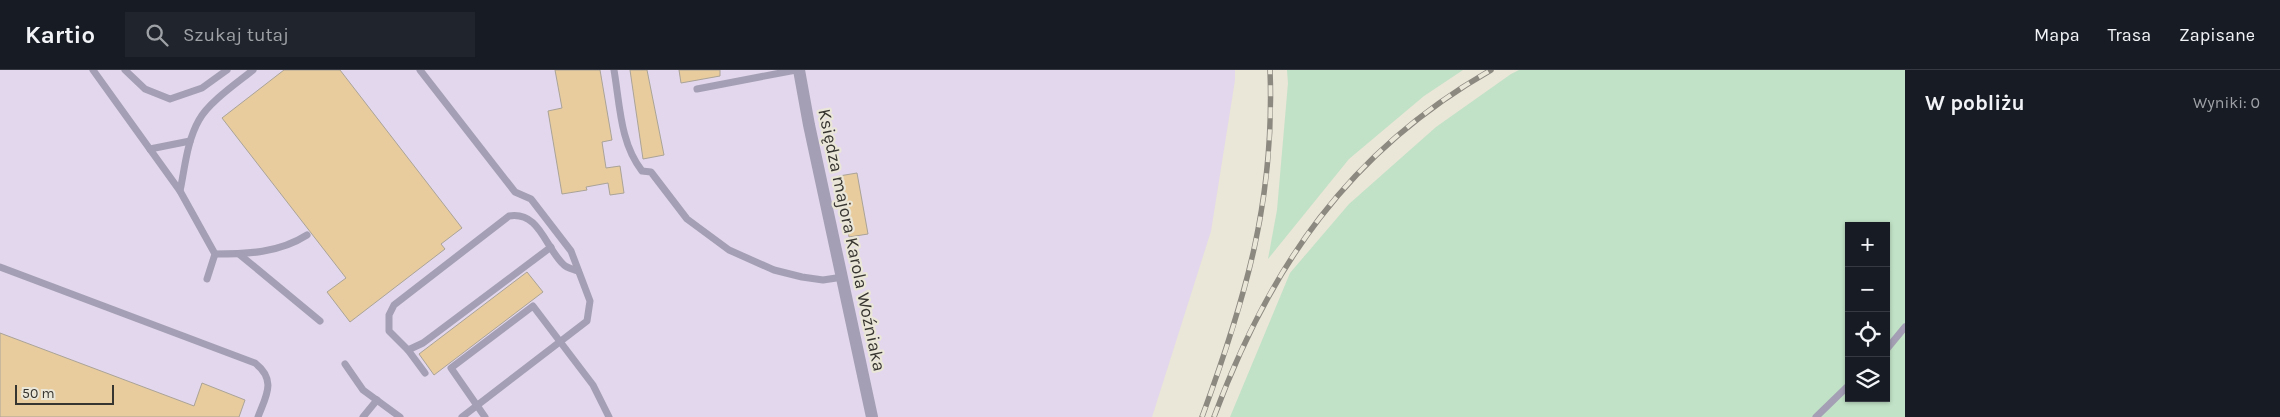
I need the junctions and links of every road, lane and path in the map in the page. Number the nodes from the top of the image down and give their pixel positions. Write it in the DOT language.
graph roads {
  1 [pos="93,70"];
  2 [pos="125,70"];
  3 [pos="227,70"];
  4 [pos="253,70"];
  5 [pos="420,70"];
  6 [pos="614,70"];
  7 [pos="798,70"];
  8 [pos="697,89"];
  9 [pos="190,142"];
  10 [pos="150,149"];
  11 [pos="180,191"];
  12 [pos="307,235"];
  13 [pos="551,247"];
  14 [pos="215,254"];
  15 [pos="239,254"];
  16 [pos="0,267"];
  17 [pos="578,271"];
  18 [pos="843,277"];
  19 [pos="207,279"];
  20 [pos="320,321"];
  21 [pos="1905,327"];
  22 [pos="562,342"];
  23 [pos="1890,345"];
  24 [pos="408,350"];
  25 [pos="346,364"];
  26 [pos="425,373"];
  27 [pos="1845,389"];
  28 [pos="377,400"];
  29 [pos="477,404"];
  30 [pos="258,417"];
  31 [pos="363,417"];
  32 [pos="400,417"];
  33 [pos="462,417"];
  34 [pos="486,417"];
  35 [pos="609,417"];
  36 [pos="872,417"];
  37 [pos="1816,417"];
  1 -- 10 [label="lane"];
  2 -- 3 [label="lane"];
  4 -- 9 [label="lane"];
  5 -- 17 [label="lane"];
  6 -- 18 [label="lane"];
  7 -- 8 [label="lane"];
  7 -- 18 [label="street, Księdza majora Karola Woźniaka"];
  9 -- 10 [label="lane"];
  9 -- 11 [label="lane"];
  10 -- 11 [label="lane"];
  11 -- 14 [label="lane"];
  12 -- 15 [label="lane"];
  13 -- 17 [label="lane"];
  13 -- 24 [label="lane"];
  13 -- 24 [label="lane"];
  14 -- 15 [label="lane"];
  14 -- 19 [label="lane"];
  15 -- 20 [label="lane"];
  16 -- 30 [label="lane"];
  17 -- 22 [label="lane"];
  18 -- 36 [label="street, Księdza majora Karola Woźniaka"];
  21 -- 23 [label="lane"];
  22 -- 29 [label="lane"];
  22 -- 29 [label="lane"];
  22 -- 35 [label="lane"];
  24 -- 26 [label="lane"];
  25 -- 28 [label="lane"];
  27 -- 37 [label="lane"];
  28 -- 31 [label="lane"];
  28 -- 32 [label="lane"];
  29 -- 33 [label="lane"];
  29 -- 34 [label="lane"];
}
